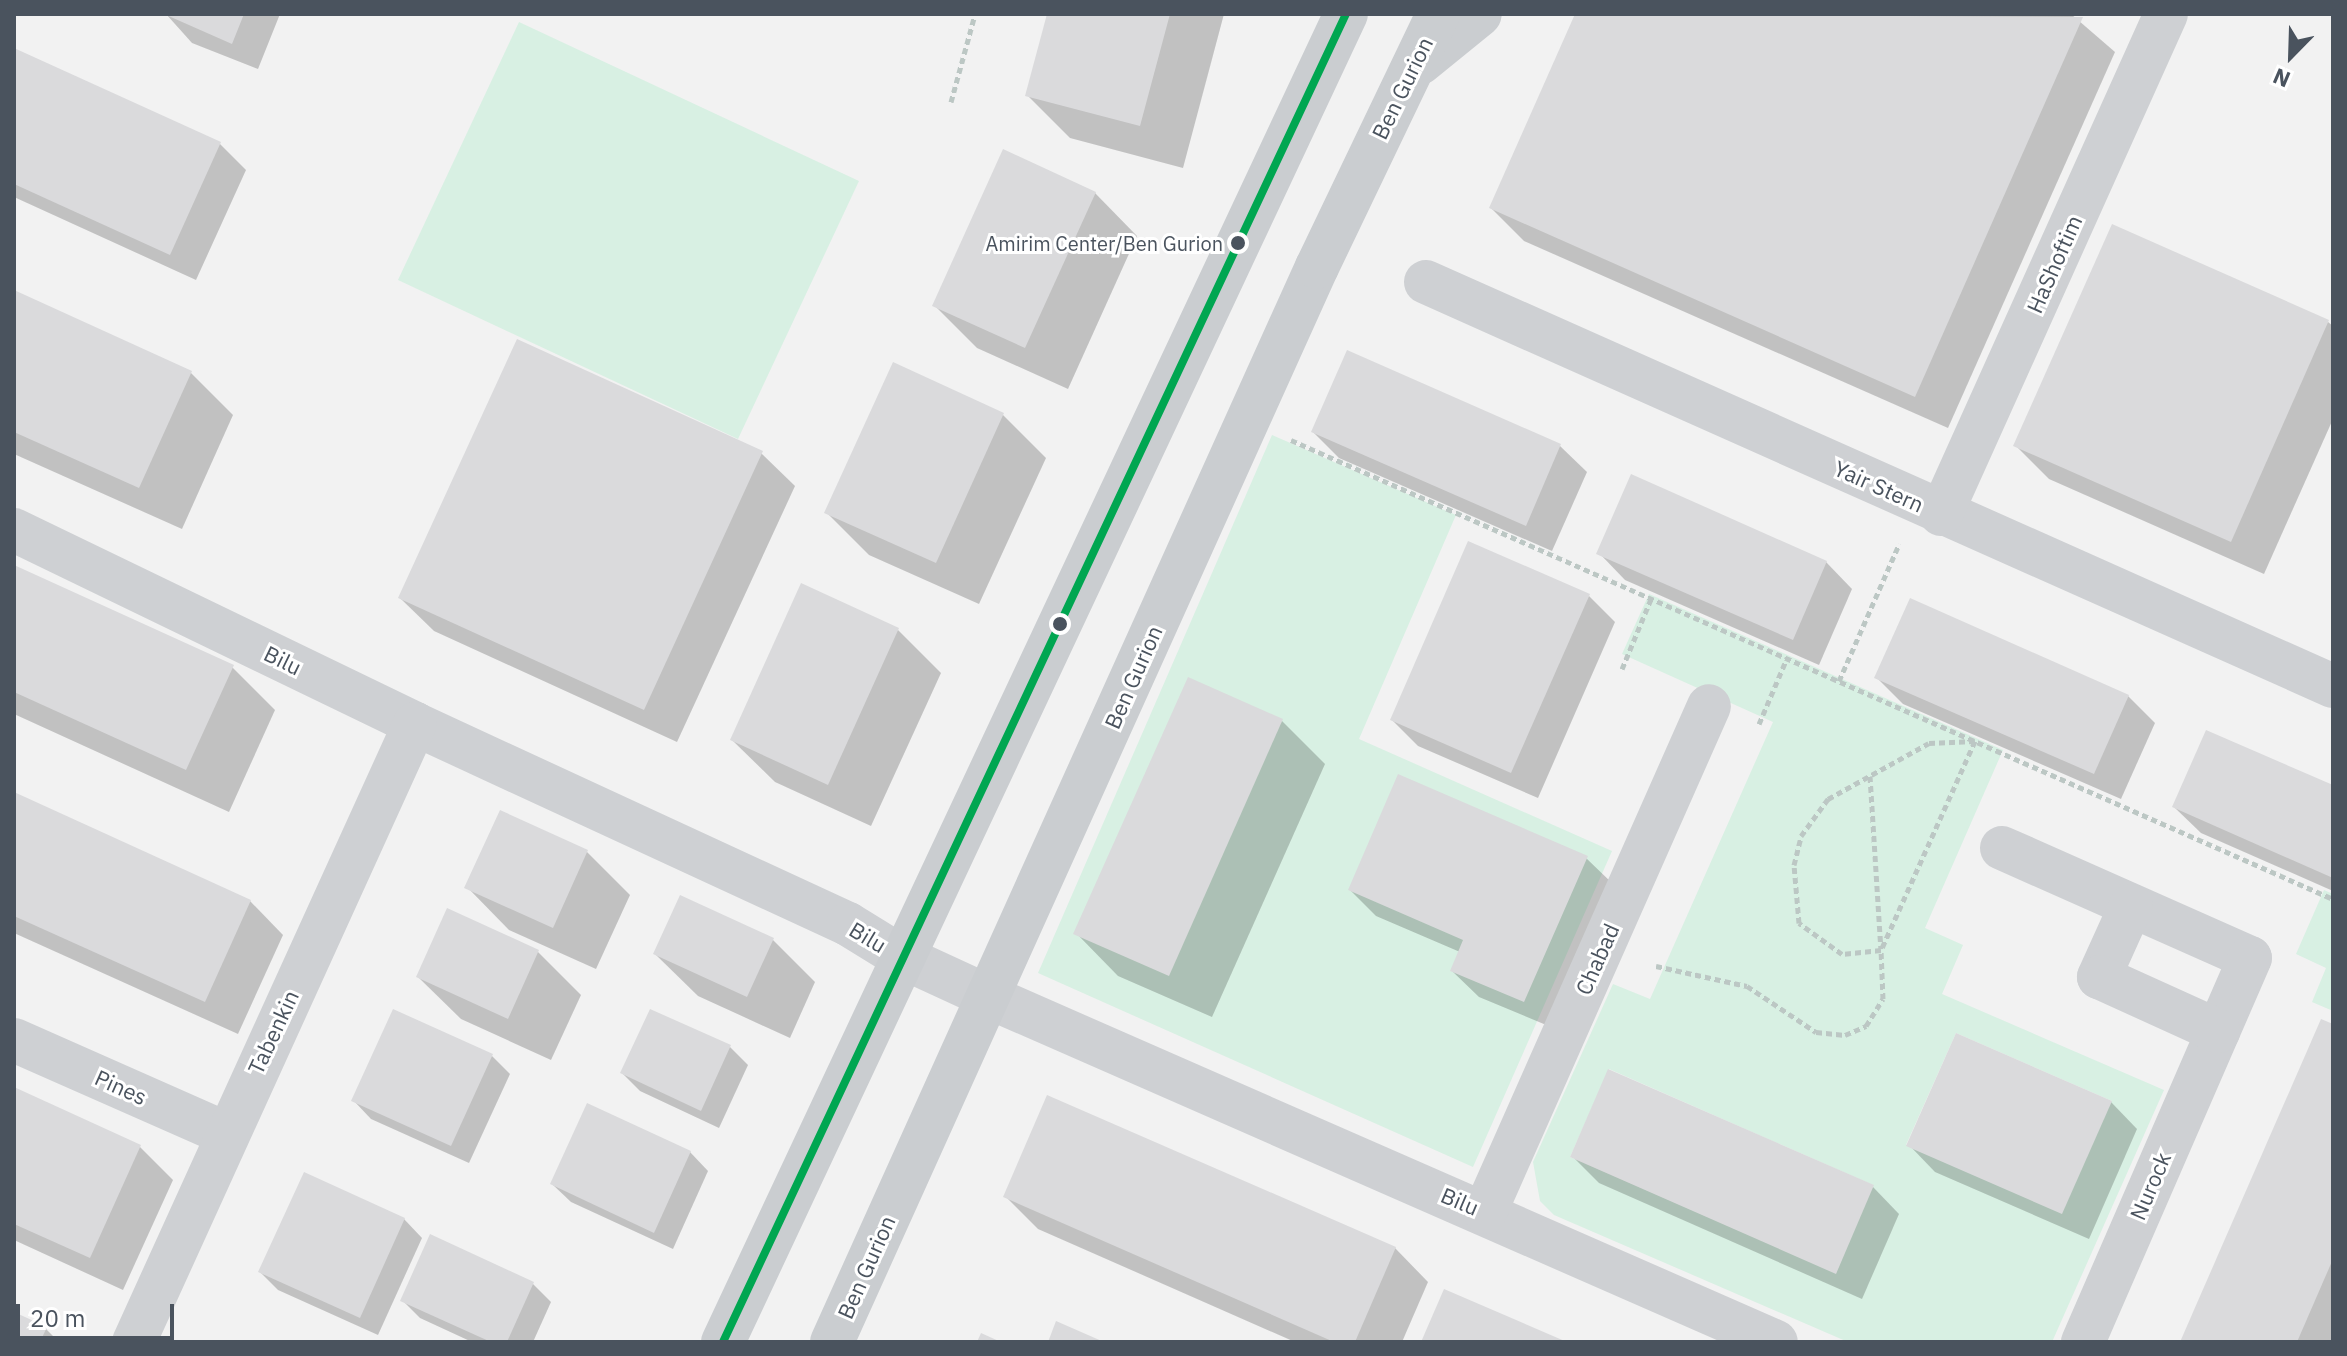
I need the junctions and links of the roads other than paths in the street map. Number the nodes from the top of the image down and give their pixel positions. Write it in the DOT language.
graph roads {
  1 [pos="1346,14"];
  2 [pos="1438,14"];
  3 [pos="1480,14"];
  4 [pos="2166,14"];
  5 [pos="1409,72"];
  6 [pos="1426,282"];
  7 [pos="1941,514"];
  8 [pos="14,530"];
  9 [pos="2333,686"];
  10 [pos="1709,706"];
  11 [pos="415,724"];
  12 [pos="2002,848"];
  13 [pos="2131,906"];
  14 [pos="900,956"];
  15 [pos="989,997"];
  16 [pos="2218,1031"];
  17 [pos="14,1040"];
  18 [pos="227,1134"];
  19 [pos="1485,1212"];
  20 [pos="134,1342"];
  21 [pos="723,1342"];
  22 [pos="832,1342"];
  23 [pos="1776,1342"];
  24 [pos="2083,1342"];
  1 -- 14 [label="main road"];
  2 -- 5 [label="main road, Ben Gurion"];
  3 -- 5 [label="main road"];
  4 -- 7 [label="street, HaShoftim"];
  5 -- 15 [label="main road, Ben Gurion"];
  6 -- 7 [label="street, Yair Stern"];
  7 -- 9 [label="street, Yair Stern"];
  8 -- 11 [label="street, Bilu"];
  10 -- 19 [label="street, Chabad"];
  11 -- 14 [label="street, Bilu"];
  11 -- 18 [label="street, Tabenkin"];
  12 -- 13 [label="street, Nurock"];
  13 -- 16 [label="street"];
  13 -- 16 [label="street, Nurock"];
  14 -- 15 [label="street, Bilu"];
  14 -- 21 [label="main road"];
  15 -- 19 [label="street, Bilu"];
  15 -- 22 [label="main road, Ben Gurion"];
  16 -- 24 [label="street, Nurock"];
  17 -- 18 [label="street, Pines"];
  18 -- 20 [label="street, Tabenkin"];
  19 -- 23 [label="street, Bilu"];
}
